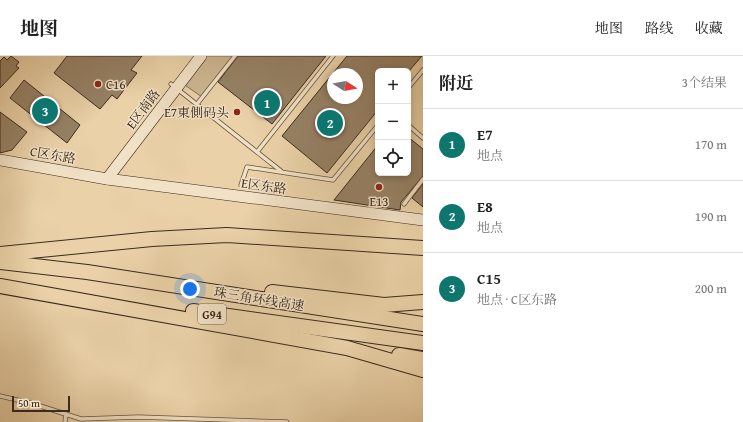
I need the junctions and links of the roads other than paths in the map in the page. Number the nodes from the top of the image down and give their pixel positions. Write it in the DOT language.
graph roads {
  1 [pos="192,56"];
  2 [pos="200,56"];
  3 [pos="235,56"];
  4 [pos="333,56"];
  5 [pos="423,70"];
  6 [pos="411,84"];
  7 [pos="173,86"];
  8 [pos="197,104"];
  9 [pos="411,128"];
  10 [pos="375,129"];
  11 [pos="423,138"];
  12 [pos="257,152"];
  13 [pos="0,160"];
  14 [pos="282,172"];
  15 [pos="104,178"];
  16 [pos="423,179"];
  17 [pos="241,185"];
  18 [pos="404,204"];
  19 [pos="423,220"];
  20 [pos="423,248"];
  21 [pos="0,254"];
  22 [pos="0,262"];
  23 [pos="87,272"];
  24 [pos="0,286"];
  25 [pos="423,302"];
  26 [pos="423,324"];
  27 [pos="423,342"];
  28 [pos="347,348"];
  29 [pos="423,359"];
  30 [pos="423,370"];
  31 [pos="0,396"];
  32 [pos="66,414"];
  33 [pos="65,422"];
  34 [pos="287,422"];
  1 -- 7 [label="street"];
  2 -- 7 [label="street, E区南路"];
  3 -- 8 [label="lane"];
  4 -- 12 [label="lane"];
  5 -- 6 [label="lane"];
  7 -- 8 [label="lane"];
  7 -- 15 [label="street"];
  8 -- 12 [label="lane"];
  9 -- 11 [label="lane"];
  10 -- 14 [label="lane"];
  12 -- 14 [label="lane"];
  13 -- 15 [label="street, C区东路"];
  14 -- 17 [label="lane"];
  15 -- 19 [label="street, E区东路"];
  16 -- 18 [label="lane"];
  20 -- 21 [label="highway"];
  22 -- 23 [label="highway, 珠三角环线高速 / G94"];
  23 -- 25 [label="highway"];
  23 -- 26 [label="highway, 珠三角环线高速 / G94"];
  24 -- 27 [label="highway, 珠三角环线高速 / G94"];
  24 -- 28 [label="highway"];
  28 -- 29 [label="highway"];
  28 -- 30 [label="highway"];
  31 -- 32 [label="lane"];
  32 -- 33 [label="lane"];
  32 -- 34 [label="lane"];
}
